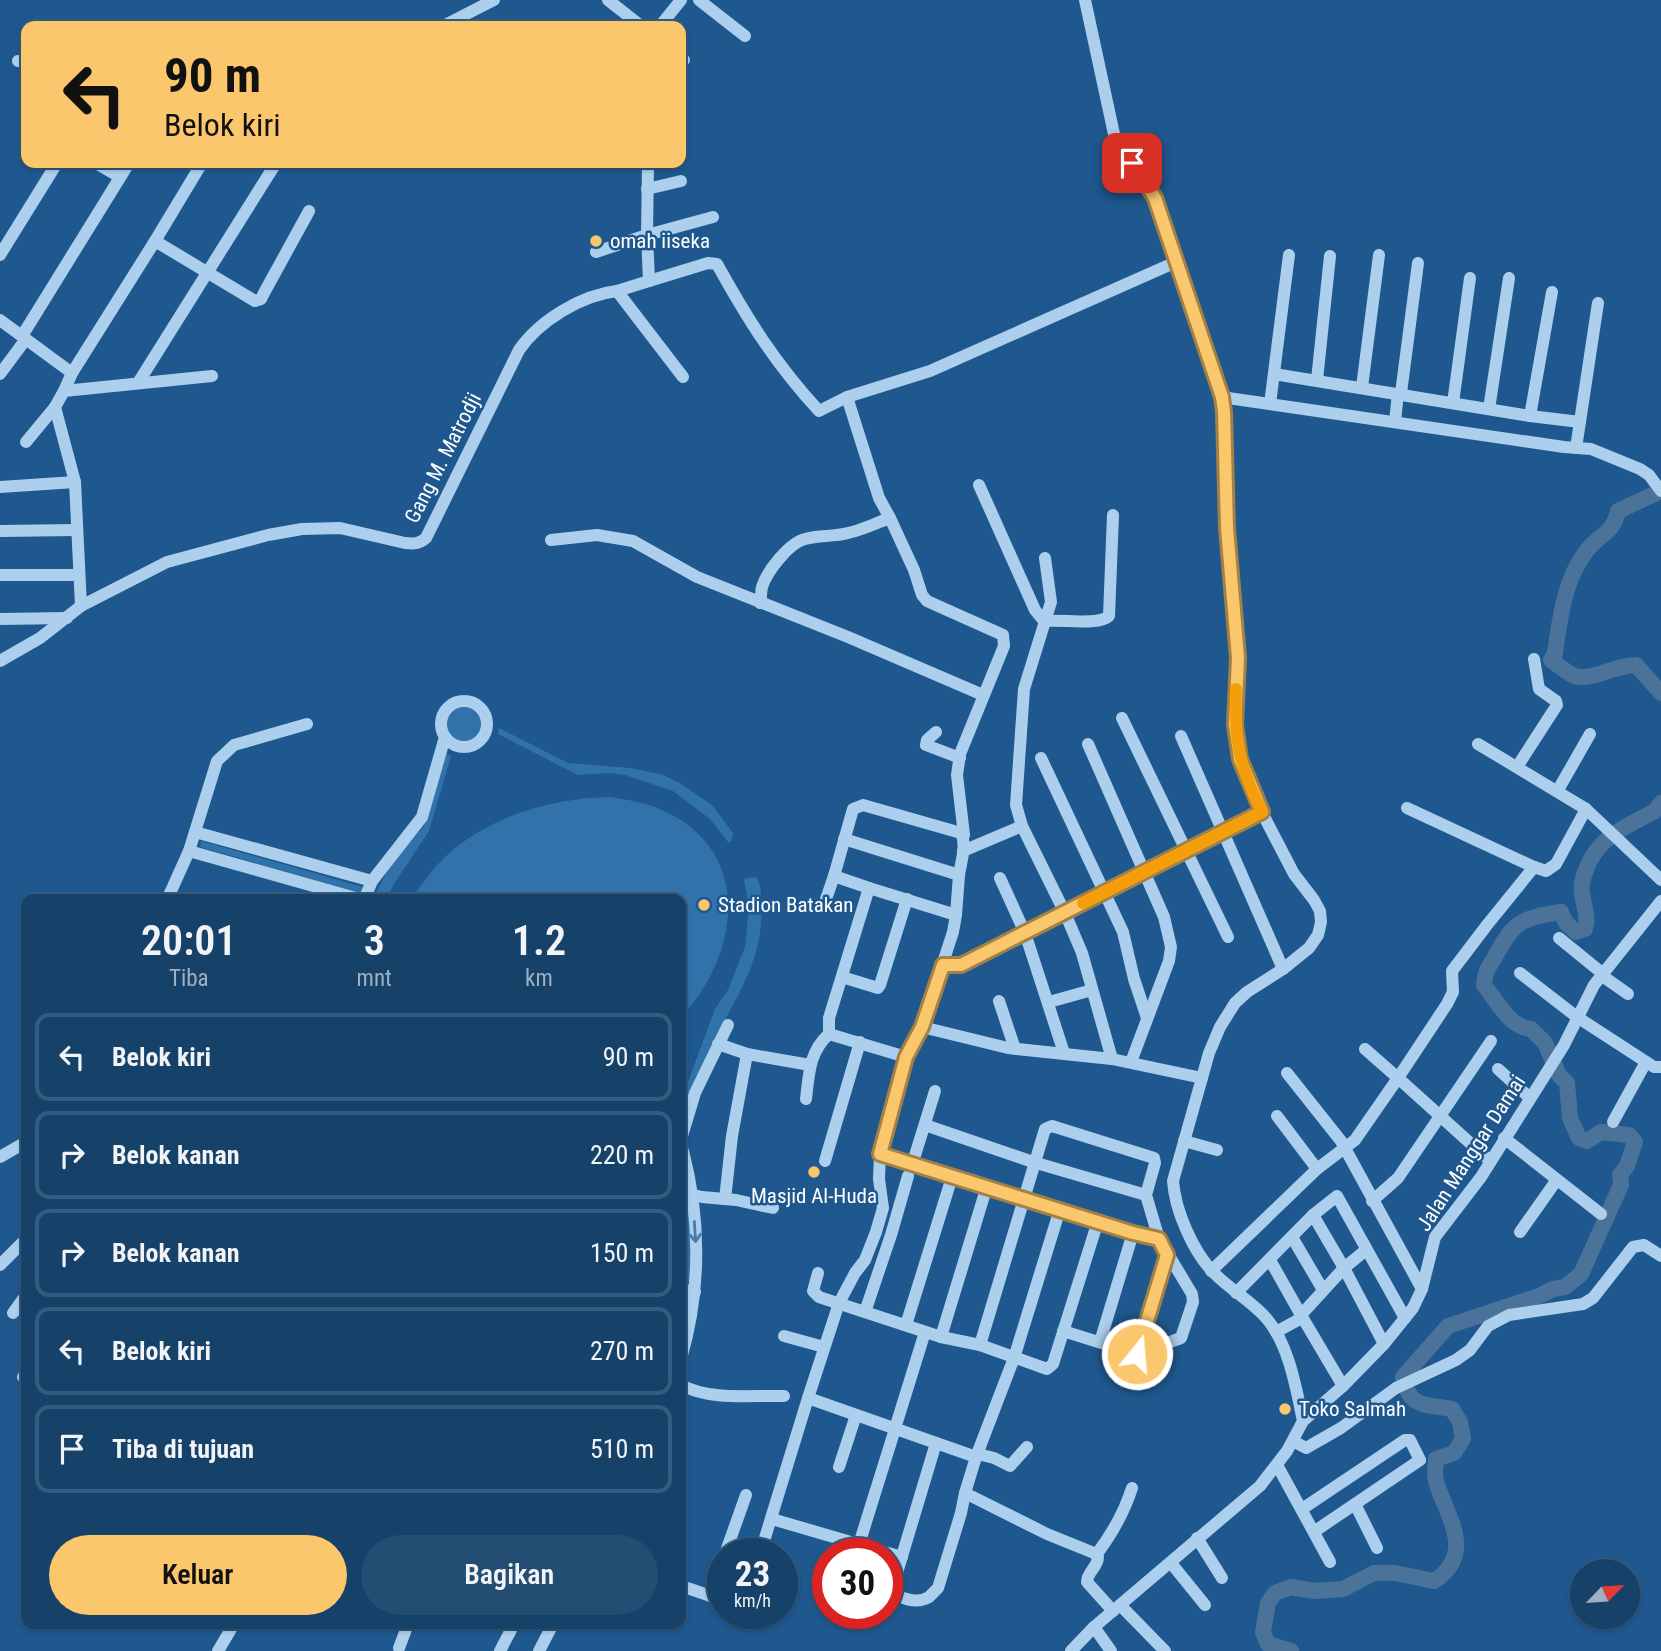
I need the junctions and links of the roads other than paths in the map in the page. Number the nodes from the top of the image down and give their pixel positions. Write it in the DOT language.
graph roads {
  1 [pos="494,0"];
  2 [pos="608,0"];
  3 [pos="681,0"];
  4 [pos="699,0"];
  5 [pos="1085,0"];
  6 [pos="453,21"];
  7 [pos="635,21"];
  8 [pos="664,21"];
  9 [pos="746,36"];
  10 [pos="54,168"];
  11 [pos="105,168"];
  12 [pos="126,168"];
  13 [pos="199,168"];
  14 [pos="272,168"];
  15 [pos="648,168"];
  16 [pos="120,177"];
  17 [pos="681,181"];
  18 [pos="647,189"];
  19 [pos="309,211"];
  20 [pos="713,217"];
  21 [pos="647,235"];
  22 [pos="155,241"];
  23 [pos="596,252"];
  24 [pos="0,255"];
  25 [pos="1289,255"];
  26 [pos="1379,255"];
  27 [pos="1330,256"];
  28 [pos="1176,262"];
  29 [pos="1418,263"];
  30 [pos="207,273"];
  31 [pos="1470,278"];
  32 [pos="1509,278"];
  33 [pos="649,281"];
  34 [pos="617,291"];
  35 [pos="1552,292"];
  36 [pos="1598,303"];
  37 [pos="0,320"];
  38 [pos="24,337"];
  39 [pos="72,373"];
  40 [pos="0,374"];
  41 [pos="1274,374"];
  42 [pos="212,376"];
  43 [pos="683,377"];
  44 [pos="1317,380"];
  45 [pos="138,383"];
  46 [pos="1362,387"];
  47 [pos="64,391"];
  48 [pos="1400,393"];
  49 [pos="847,397"];
  50 [pos="1222,397"];
  51 [pos="1453,402"];
  52 [pos="1270,404"];
  53 [pos="55,407"];
  54 [pos="1489,409"];
  55 [pos="1530,416"];
  56 [pos="1395,422"];
  57 [pos="1580,422"];
  58 [pos="26,442"];
  59 [pos="1576,448"];
  60 [pos="75,482"];
  61 [pos="979,485"];
  62 [pos="0,487"];
  63 [pos="1661,491"];
  64 [pos="1113,515"];
  65 [pos="890,518"];
  66 [pos="77,530"];
  67 [pos="0,531"];
  68 [pos="551,540"];
  69 [pos="1045,558"];
  70 [pos="0,575"];
  71 [pos="79,575"];
  72 [pos="760,603"];
  73 [pos="81,606"];
  74 [pos="67,618"];
  75 [pos="0,619"];
  76 [pos="1044,621"];
  77 [pos="1534,659"];
  78 [pos="0,661"];
  79 [pos="984,695"];
  80 [pos="1122,718"];
  81 [pos="307,724"];
  82 [pos="936,732"];
  83 [pos="1590,734"];
  84 [pos="1181,736"];
  85 [pos="445,737"];
  86 [pos="1088,744"];
  87 [pos="1478,744"];
  88 [pos="960,758"];
  89 [pos="1041,758"];
  90 [pos="1517,767"];
  91 [pos="1558,790"];
  92 [pos="1407,808"];
  93 [pos="1262,812"];
  94 [pos="1591,812"];
  95 [pos="1022,826"];
  96 [pos="195,832"];
  97 [pos="1224,832"];
  98 [pos="964,835"];
  99 [pos="844,839"];
  100 [pos="189,851"];
  101 [pos="963,851"];
  102 [pos="1187,851"];
  103 [pos="1534,867"];
  104 [pos="1145,873"];
  105 [pos="959,875"];
  106 [pos="834,876"];
  107 [pos="1000,878"];
  108 [pos="1661,880"];
  109 [pos="372,881"];
  110 [pos="869,888"];
  111 [pos="1104,893"];
  112 [pos="170,894"];
  113 [pos="342,894"];
  114 [pos="366,894"];
  115 [pos="907,899"];
  116 [pos="1661,901"];
  117 [pos="825,902"];
  118 [pos="1065,913"];
  119 [pos="957,915"];
  120 [pos="1025,933"];
  121 [pos="1228,937"];
  122 [pos="1559,938"];
  123 [pos="952,965"];
  124 [pos="1283,970"];
  125 [pos="1520,973"];
  126 [pos="1602,974"];
  127 [pos="842,977"];
  128 [pos="1092,990"];
  129 [pos="1628,994"];
  130 [pos="999,1001"];
  131 [pos="1049,1002"];
  132 [pos="1577,1017"];
  133 [pos="1147,1018"];
  134 [pos="728,1025"];
  135 [pos="922,1027"];
  136 [pos="829,1034"];
  137 [pos="1491,1041"];
  138 [pos="860,1042"];
  139 [pos="718,1044"];
  140 [pos="1015,1049"];
  141 [pos="1365,1049"];
  142 [pos="1064,1053"];
  143 [pos="747,1054"];
  144 [pos="906,1057"];
  145 [pos="1112,1059"];
  146 [pos="1131,1062"];
  147 [pos="1656,1063"];
  148 [pos="810,1065"];
  149 [pos="1498,1069"];
  150 [pos="1287,1073"];
  151 [pos="1202,1078"];
  152 [pos="1398,1078"];
  153 [pos="935,1091"];
  154 [pos="1530,1098"];
  155 [pos="807,1099"];
  156 [pos="1277,1116"];
  157 [pos="1440,1116"];
  158 [pos="686,1120"];
  159 [pos="1613,1122"];
  160 [pos="925,1125"];
  161 [pos="1504,1139"];
  162 [pos="1184,1141"];
  163 [pos="21,1149"];
  164 [pos="1345,1149"];
  165 [pos="1217,1150"];
  166 [pos="880,1154"];
  167 [pos="0,1157"];
  168 [pos="825,1161"];
  169 [pos="1490,1161"];
  170 [pos="1033,1162"];
  171 [pos="1317,1169"];
  172 [pos="910,1170"];
  173 [pos="952,1177"];
  174 [pos="1556,1181"];
  175 [pos="987,1186"];
  176 [pos="686,1193"];
  177 [pos="1146,1195"];
  178 [pos="686,1196"];
  179 [pos="1023,1198"];
  180 [pos="725,1199"];
  181 [pos="1372,1200"];
  182 [pos="773,1208"];
  183 [pos="1060,1209"];
  184 [pos="1601,1214"];
  185 [pos="1313,1215"];
  186 [pos="1098,1221"];
  187 [pos="1520,1232"];
  188 [pos="1133,1233"];
  189 [pos="1292,1237"];
  190 [pos="1159,1239"];
  191 [pos="21,1244"];
  192 [pos="1366,1250"];
  193 [pos="1167,1255"];
  194 [pos="1661,1256"];
  195 [pos="1270,1260"];
  196 [pos="0,1265"];
  197 [pos="1344,1268"];
  198 [pos="1212,1271"];
  199 [pos="818,1273"];
  200 [pos="1422,1289"];
  201 [pos="686,1290"];
  202 [pos="1323,1290"];
  203 [pos="695,1292"];
  204 [pos="1236,1293"];
  205 [pos="21,1302"];
  206 [pos="839,1303"];
  207 [pos="865,1312"];
  208 [pos="13,1313"];
  209 [pos="1301,1315"];
  210 [pos="1405,1318"];
  211 [pos="686,1323"];
  212 [pos="906,1325"];
  213 [pos="1063,1331"];
  214 [pos="925,1332"];
  215 [pos="1276,1332"];
  216 [pos="784,1336"];
  217 [pos="941,1337"];
  218 [pos="1100,1342"];
  219 [pos="980,1345"];
  220 [pos="1384,1345"];
  221 [pos="824,1347"];
  222 [pos="1137,1354"];
  223 [pos="1014,1358"];
  224 [pos="1343,1386"];
  225 [pos="686,1388"];
  226 [pos="784,1396"];
  227 [pos="807,1398"];
  228 [pos="856,1415"];
  229 [pos="1303,1421"];
  230 [pos="896,1425"];
  231 [pos="1293,1441"];
  232 [pos="936,1443"];
  233 [pos="1027,1447"];
  234 [pos="978,1453"];
  235 [pos="1277,1465"];
  236 [pos="839,1467"];
  237 [pos="1132,1488"];
  238 [pos="965,1493"];
  239 [pos="746,1495"];
  240 [pos="1355,1504"];
  241 [pos="1302,1508"];
  242 [pos="772,1519"];
  243 [pos="1315,1531"];
  244 [pos="731,1538"];
  245 [pos="765,1538"];
  246 [pos="826,1538"];
  247 [pos="860,1538"];
  248 [pos="1197,1538"];
  249 [pos="1377,1548"];
  250 [pos="903,1554"];
  251 [pos="1096,1555"];
  252 [pos="1331,1562"];
  253 [pos="1171,1563"];
  254 [pos="1222,1578"];
  255 [pos="686,1588"];
  256 [pos="707,1595"];
  257 [pos="903,1598"];
  258 [pos="1205,1605"];
  259 [pos="1117,1608"];
  260 [pos="1094,1627"];
  261 [pos="231,1629"];
  262 [pos="406,1629"];
  263 [pos="511,1629"];
  264 [pos="550,1629"];
  265 [pos="399,1648"];
  266 [pos="218,1651"];
  267 [pos="500,1651"];
  268 [pos="539,1651"];
  269 [pos="1071,1651"];
  270 [pos="1111,1651"];
  271 [pos="1165,1651"];
  1 -- 6 [label="street"];
  2 -- 7 [label="street"];
  3 -- 8 [label="street"];
  4 -- 9 [label="street"];
  5 -- 28 [label="street"];
  10 -- 24 [label="street"];
  11 -- 16 [label="street"];
  12 -- 16 [label="street"];
  13 -- 22 [label="street"];
  14 -- 30 [label="street"];
  15 -- 18 [label="street"];
  16 -- 38 [label="street"];
  17 -- 18 [label="street"];
  18 -- 21 [label="street"];
  19 -- 30 [label="street"];
  20 -- 21 [label="street"];
  21 -- 23 [label="street"];
  21 -- 33 [label="street"];
  22 -- 30 [label="street"];
  22 -- 39 [label="street"];
  25 -- 41 [label="street"];
  26 -- 46 [label="street"];
  27 -- 44 [label="street"];
  28 -- 49 [label="street"];
  28 -- 50 [label="street"];
  29 -- 48 [label="street"];
  30 -- 45 [label="street"];
  31 -- 51 [label="street"];
  32 -- 54 [label="street"];
  33 -- 34 [label="street"];
  33 -- 49 [label="street"];
  34 -- 43 [label="street"];
  34 -- 73 [label="street, Gang M. Matrodji"];
  35 -- 55 [label="street"];
  36 -- 57 [label="street"];
  37 -- 38 [label="street"];
  38 -- 39 [label="street"];
  38 -- 40 [label="street"];
  39 -- 47 [label="street"];
  41 -- 44 [label="street"];
  41 -- 52 [label="street"];
  42 -- 45 [label="street"];
  44 -- 46 [label="street"];
  45 -- 47 [label="street"];
  46 -- 48 [label="street"];
  47 -- 53 [label="street"];
  48 -- 51 [label="street"];
  48 -- 56 [label="street"];
  49 -- 65 [label="street"];
  50 -- 52 [label="street"];
  50 -- 93 [label="street"];
  51 -- 54 [label="street"];
  52 -- 56 [label="street"];
  53 -- 58 [label="street"];
  53 -- 60 [label="street"];
  54 -- 55 [label="street"];
  55 -- 57 [label="street"];
  56 -- 59 [label="street"];
  57 -- 59 [label="street"];
  59 -- 63 [label="street"];
  60 -- 62 [label="street"];
  60 -- 66 [label="street"];
  61 -- 76 [label="street"];
  64 -- 76 [label="street"];
  65 -- 72 [label="street"];
  65 -- 79 [label="street"];
  66 -- 67 [label="street"];
  66 -- 71 [label="street"];
  68 -- 72 [label="street"];
  69 -- 76 [label="street"];
  70 -- 71 [label="street"];
  71 -- 73 [label="street"];
  72 -- 79 [label="street"];
  73 -- 74 [label="street"];
  74 -- 75 [label="street"];
  74 -- 78 [label="street"];
  76 -- 95 [label="street"];
  77 -- 90 [label="street"];
  79 -- 88 [label="street"];
  80 -- 102 [label="street"];
  81 -- 96 [label="street"];
  82 -- 88 [label="street"];
  83 -- 91 [label="street"];
  84 -- 97 [label="street"];
  85 -- 109 [label="street"];
  86 -- 104 [label="street"];
  87 -- 90 [label="street"];
  88 -- 98 [label="street"];
  89 -- 111 [label="street"];
  90 -- 91 [label="street"];
  91 -- 94 [label="street"];
  92 -- 103 [label="street"];
  93 -- 97 [label="street"];
  93 -- 124 [label="street"];
  94 -- 103 [label="street"];
  94 -- 108 [label="street"];
  95 -- 101 [label="street"];
  95 -- 118 [label="street"];
  96 -- 100 [label="street"];
  96 -- 109 [label="street"];
  97 -- 102 [label="street"];
  97 -- 124 [label="street"];
  98 -- 99 [label="street"];
  98 -- 101 [label="street"];
  99 -- 105 [label="street"];
  99 -- 106 [label="street"];
  100 -- 112 [label="street"];
  100 -- 113 [label="street"];
  101 -- 105 [label="street"];
  102 -- 104 [label="street"];
  102 -- 121 [label="street"];
  103 -- 152 [label="street"];
  104 -- 111 [label="street"];
  104 -- 133 [label="street"];
  105 -- 119 [label="street"];
  106 -- 110 [label="street"];
  106 -- 117 [label="street"];
  107 -- 120 [label="street"];
  109 -- 114 [label="street"];
  110 -- 115 [label="street"];
  110 -- 127 [label="street"];
  111 -- 118 [label="street"];
  111 -- 133 [label="street"];
  115 -- 119 [label="street"];
  115 -- 127 [label="street"];
  116 -- 126 [label="street, Jalan Manggar Damai"];
  118 -- 120 [label="street"];
  118 -- 128 [label="street"];
  119 -- 123 [label="street"];
  120 -- 123 [label="street"];
  120 -- 131 [label="street"];
  122 -- 126 [label="street"];
  123 -- 135 [label="street"];
  124 -- 151 [label="street"];
  125 -- 132 [label="street"];
  126 -- 129 [label="street"];
  126 -- 132 [label="street, Jalan Manggar Damai"];
  127 -- 136 [label="street"];
  128 -- 131 [label="street"];
  128 -- 145 [label="street"];
  130 -- 140 [label="street"];
  131 -- 142 [label="street"];
  132 -- 147 [label="street"];
  132 -- 154 [label="street, Jalan Manggar Damai"];
  133 -- 146 [label="street"];
  134 -- 139 [label="street"];
  135 -- 140 [label="street"];
  135 -- 144 [label="street"];
  136 -- 138 [label="street"];
  136 -- 148 [label="street"];
  137 -- 157 [label="street"];
  138 -- 144 [label="street"];
  138 -- 168 [label="street"];
  139 -- 143 [label="street"];
  139 -- 158 [label="street"];
  140 -- 142 [label="street"];
  141 -- 152 [label="street"];
  142 -- 145 [label="street"];
  143 -- 148 [label="street"];
  143 -- 180 [label="street"];
  144 -- 166 [label="street"];
  145 -- 146 [label="street"];
  146 -- 151 [label="street"];
  147 -- 159 [label="street"];
  148 -- 155 [label="street"];
  149 -- 154 [label="street"];
  150 -- 164 [label="street"];
  151 -- 162 [label="street"];
  152 -- 157 [label="street"];
  152 -- 164 [label="street"];
  153 -- 160 [label="street"];
  154 -- 161 [label="street, Jalan Manggar Damai"];
  156 -- 171 [label="street"];
  157 -- 169 [label="street"];
  157 -- 181 [label="street"];
  160 -- 170 [label="street"];
  160 -- 172 [label="street"];
  161 -- 169 [label="street, Jalan Manggar Damai"];
  161 -- 174 [label="street"];
  162 -- 165 [label="street"];
  162 -- 198 [label="street"];
  163 -- 167 [label="street"];
  164 -- 171 [label="street"];
  164 -- 181 [label="street"];
  166 -- 172 [label="street"];
  166 -- 206 [label="street"];
  169 -- 200 [label="street, Jalan Manggar Damai"];
  170 -- 177 [label="street"];
  170 -- 177 [label="street"];
  170 -- 179 [label="street"];
  171 -- 198 [label="street"];
  172 -- 173 [label="street"];
  172 -- 207 [label="street"];
  173 -- 175 [label="street"];
  173 -- 212 [label="street"];
  174 -- 184 [label="street"];
  174 -- 187 [label="street"];
  175 -- 179 [label="street"];
  175 -- 217 [label="street"];
  176 -- 180 [label="street"];
  177 -- 190 [label="street"];
  178 -- 203 [label="street, one-way"];
  179 -- 183 [label="street"];
  179 -- 219 [label="street"];
  180 -- 182 [label="street"];
  181 -- 200 [label="street"];
  183 -- 186 [label="street"];
  183 -- 223 [label="street"];
  185 -- 189 [label="street"];
  185 -- 192 [label="street"];
  185 -- 197 [label="street"];
  186 -- 188 [label="street"];
  186 -- 213 [label="street"];
  188 -- 190 [label="street"];
  188 -- 218 [label="street"];
  189 -- 195 [label="street"];
  189 -- 202 [label="street"];
  190 -- 193 [label="street"];
  191 -- 196 [label="street"];
  192 -- 197 [label="street"];
  192 -- 210 [label="street"];
  193 -- 222 [label="street"];
  193 -- 222 [label="street"];
  194 -- 231 [label="street"];
  195 -- 204 [label="street"];
  195 -- 209 [label="street"];
  197 -- 202 [label="street"];
  197 -- 220 [label="street"];
  198 -- 204 [label="street"];
  199 -- 206 [label="street"];
  200 -- 210 [label="street, Jalan Manggar Damai"];
  201 -- 203 [label="street"];
  202 -- 209 [label="street"];
  203 -- 211 [label="street"];
  204 -- 215 [label="street"];
  205 -- 208 [label="street"];
  206 -- 207 [label="street"];
  206 -- 221 [label="street"];
  207 -- 212 [label="street"];
  209 -- 215 [label="street"];
  209 -- 224 [label="street"];
  210 -- 220 [label="street, Jalan Manggar Damai"];
  212 -- 214 [label="street"];
  213 -- 218 [label="street"];
  213 -- 223 [label="street"];
  214 -- 217 [label="street"];
  214 -- 230 [label="street"];
  215 -- 229 [label="street"];
  216 -- 221 [label="street"];
  217 -- 219 [label="street"];
  218 -- 222 [label="street"];
  219 -- 223 [label="street"];
  220 -- 224 [label="street, Jalan Manggar Damai"];
  221 -- 227 [label="street"];
  223 -- 234 [label="street"];
  224 -- 229 [label="street, Jalan Manggar Damai"];
  225 -- 226 [label="street"];
  227 -- 228 [label="street"];
  227 -- 242 [label="street"];
  228 -- 230 [label="street"];
  228 -- 236 [label="street"];
  229 -- 231 [label="street, Jalan Manggar Damai"];
  230 -- 232 [label="street"];
  230 -- 247 [label="street"];
  231 -- 235 [label="street, Jalan Manggar Damai"];
  232 -- 234 [label="street"];
  232 -- 250 [label="street"];
  233 -- 234 [label="street"];
  234 -- 238 [label="street"];
  235 -- 241 [label="street"];
  235 -- 248 [label="street, Jalan Manggar Damai"];
  237 -- 251 [label="street"];
  238 -- 251 [label="street"];
  238 -- 257 [label="street"];
  239 -- 244 [label="street"];
  240 -- 241 [label="street"];
  240 -- 243 [label="street"];
  240 -- 249 [label="street"];
  241 -- 243 [label="street"];
  242 -- 245 [label="street"];
  242 -- 246 [label="street"];
  243 -- 252 [label="street"];
  248 -- 253 [label="street, Jalan Manggar Damai"];
  248 -- 254 [label="street"];
  251 -- 259 [label="street"];
  253 -- 258 [label="street"];
  253 -- 259 [label="street, Jalan Manggar Damai"];
  255 -- 256 [label="street"];
  259 -- 260 [label="street, Jalan Manggar Damai"];
  259 -- 271 [label="street"];
  260 -- 269 [label="street, Jalan Manggar Damai"];
  260 -- 270 [label="street"];
  261 -- 266 [label="street"];
  262 -- 265 [label="street"];
  263 -- 267 [label="street"];
  264 -- 268 [label="street"];
}
